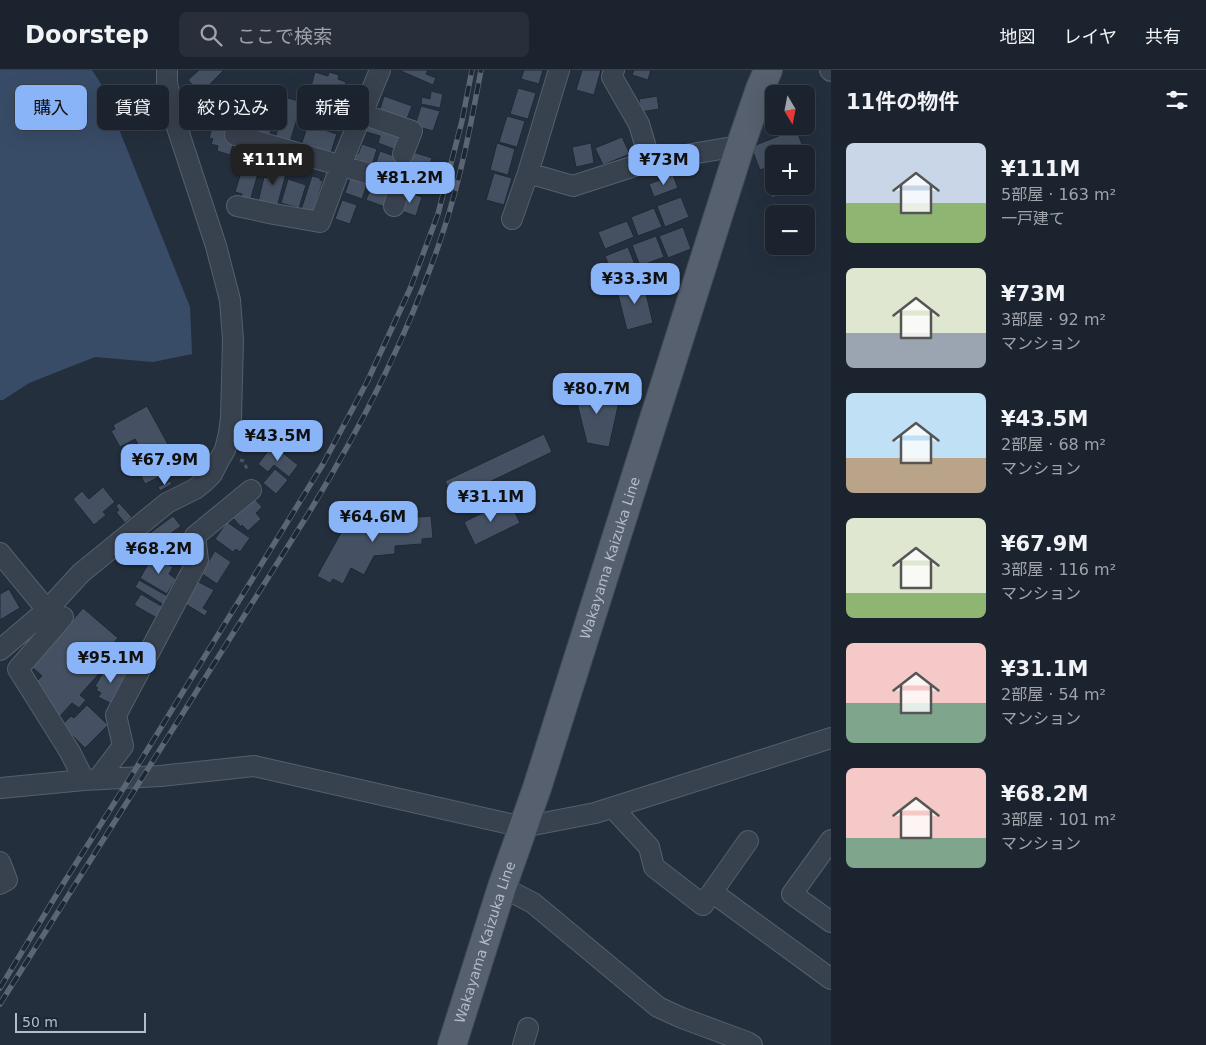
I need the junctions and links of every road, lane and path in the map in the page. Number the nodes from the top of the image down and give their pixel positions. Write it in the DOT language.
graph roads {
  1 [pos="167,70"];
  2 [pos="380,70"];
  3 [pos="559,70"];
  4 [pos="614,70"];
  5 [pos="768,70"];
  6 [pos="369,97"];
  7 [pos="369,116"];
  8 [pos="355,130"];
  9 [pos="235,135"];
  10 [pos="739,150"];
  11 [pos="403,154"];
  12 [pos="650,161"];
  13 [pos="341,165"];
  14 [pos="528,173"];
  15 [pos="237,206"];
  16 [pos="394,206"];
  17 [pos="512,219"];
  18 [pos="251,490"];
  19 [pos="0,553"];
  20 [pos="55,614"];
  21 [pos="0,650"];
  22 [pos="830,741"];
  23 [pos="91,779"];
  24 [pos="0,788"];
  25 [pos="613,808"];
  26 [pos="523,827"];
  27 [pos="831,840"];
  28 [pos="748,841"];
  29 [pos="0,862"];
  30 [pos="0,884"];
  31 [pos="502,888"];
  32 [pos="712,892"];
  33 [pos="831,922"];
  34 [pos="831,979"];
  35 [pos="452,1045"];
  36 [pos="752,1045"];
  1 -- 20 [label="street"];
  2 -- 6 [label="street"];
  3 -- 14 [label="street"];
  4 -- 12 [label="street"];
  5 -- 10 [label="main road, Wakayama Kaizuka Line"];
  7 -- 11 [label="street"];
  8 -- 13 [label="street"];
  9 -- 13 [label="street"];
  10 -- 12 [label="street"];
  10 -- 26 [label="main road, Wakayama Kaizuka Line"];
  12 -- 14 [label="street"];
  13 -- 15 [label="street"];
  13 -- 16 [label="street"];
  14 -- 17 [label="street"];
  18 -- 23 [label="street"];
  19 -- 20 [label="street"];
  20 -- 21 [label="street"];
  20 -- 23 [label="street"];
  22 -- 25 [label="street"];
  23 -- 24 [label="street"];
  23 -- 26 [label="street"];
  25 -- 26 [label="street"];
  25 -- 32 [label="street"];
  26 -- 31 [label="main road, Wakayama Kaizuka Line"];
  27 -- 33 [label="street"];
  28 -- 32 [label="street"];
  29 -- 30 [label="street"];
  31 -- 35 [label="main road, Wakayama Kaizuka Line"];
  31 -- 36 [label="street"];
  32 -- 34 [label="street"];
}
